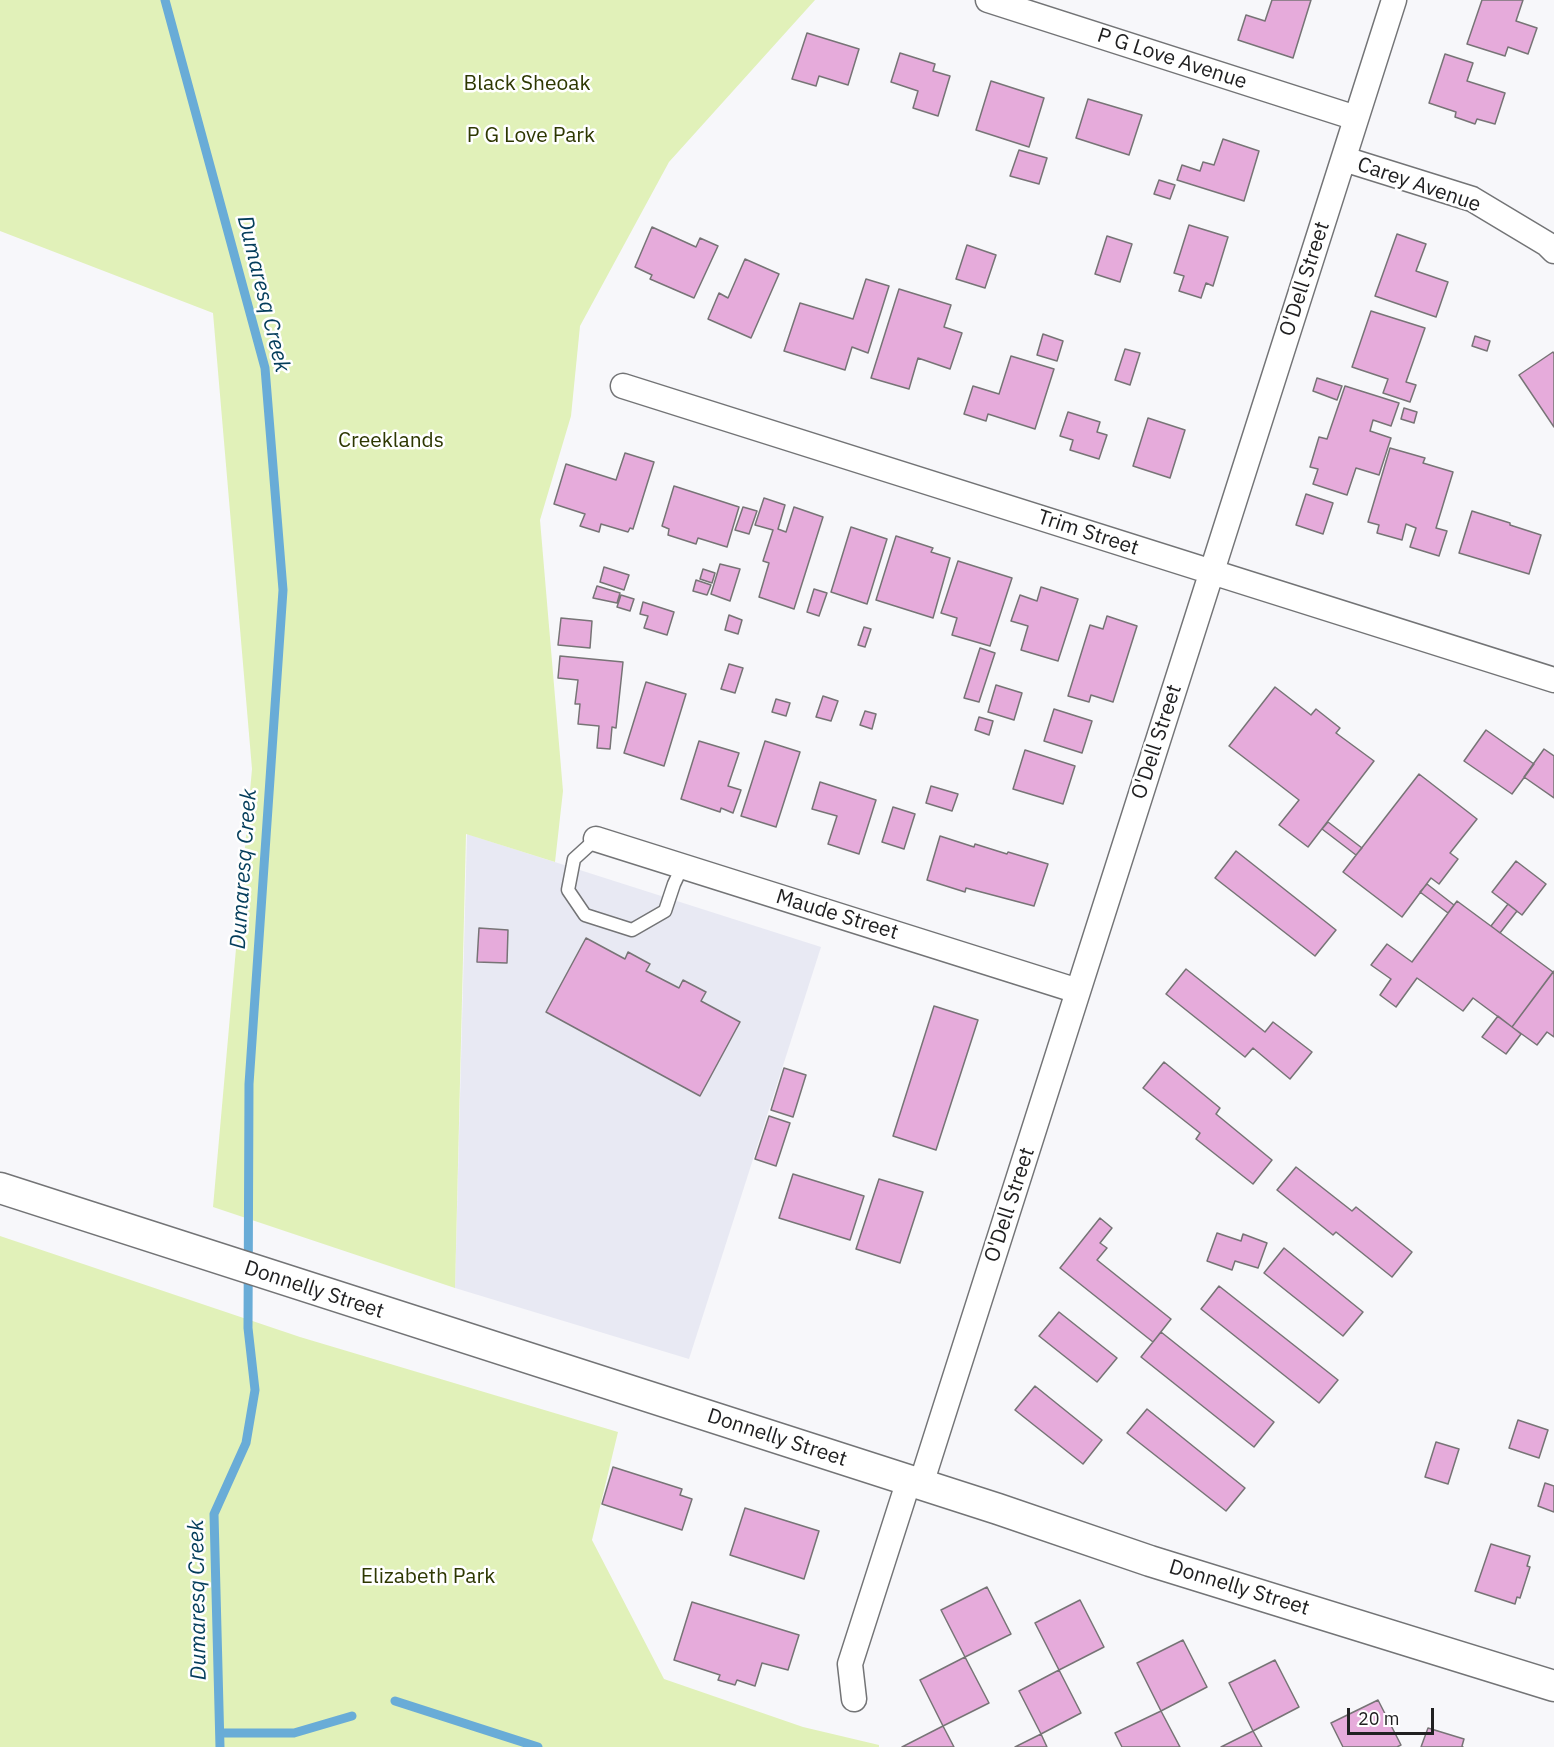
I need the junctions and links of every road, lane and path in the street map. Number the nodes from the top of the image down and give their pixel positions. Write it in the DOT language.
graph roads {
  1 [pos="988,0"];
  2 [pos="1394,0"];
  3 [pos="1356,118"];
  4 [pos="1344,159"];
  5 [pos="1554,251"];
  6 [pos="623,386"];
  7 [pos="1211,572"];
  8 [pos="1554,680"];
  9 [pos="596,839"];
  10 [pos="682,867"];
  11 [pos="1078,991"];
  12 [pos="0,1188"];
  13 [pos="915,1482"];
  14 [pos="1554,1686"];
  15 [pos="854,1699"];
  1 -- 3 [label="street, P G Love Avenue"];
  2 -- 3 [label="street, O'Dell Street"];
  3 -- 4 [label="street, O'Dell Street"];
  4 -- 5 [label="street, Carey Avenue"];
  4 -- 7 [label="street, O'Dell Street"];
  6 -- 7 [label="street, Trim Street"];
  7 -- 8 [label="street, Trim Street"];
  7 -- 11 [label="street, O'Dell Street"];
  9 -- 10 [label="street, Maude Street"];
  9 -- 10 [label="lane"];
  10 -- 11 [label="street, Maude Street"];
  11 -- 13 [label="street, O'Dell Street"];
  12 -- 13 [label="street, Donnelly Street"];
  13 -- 14 [label="street, Donnelly Street"];
  13 -- 15 [label="street, O'Dell Street"];
}
